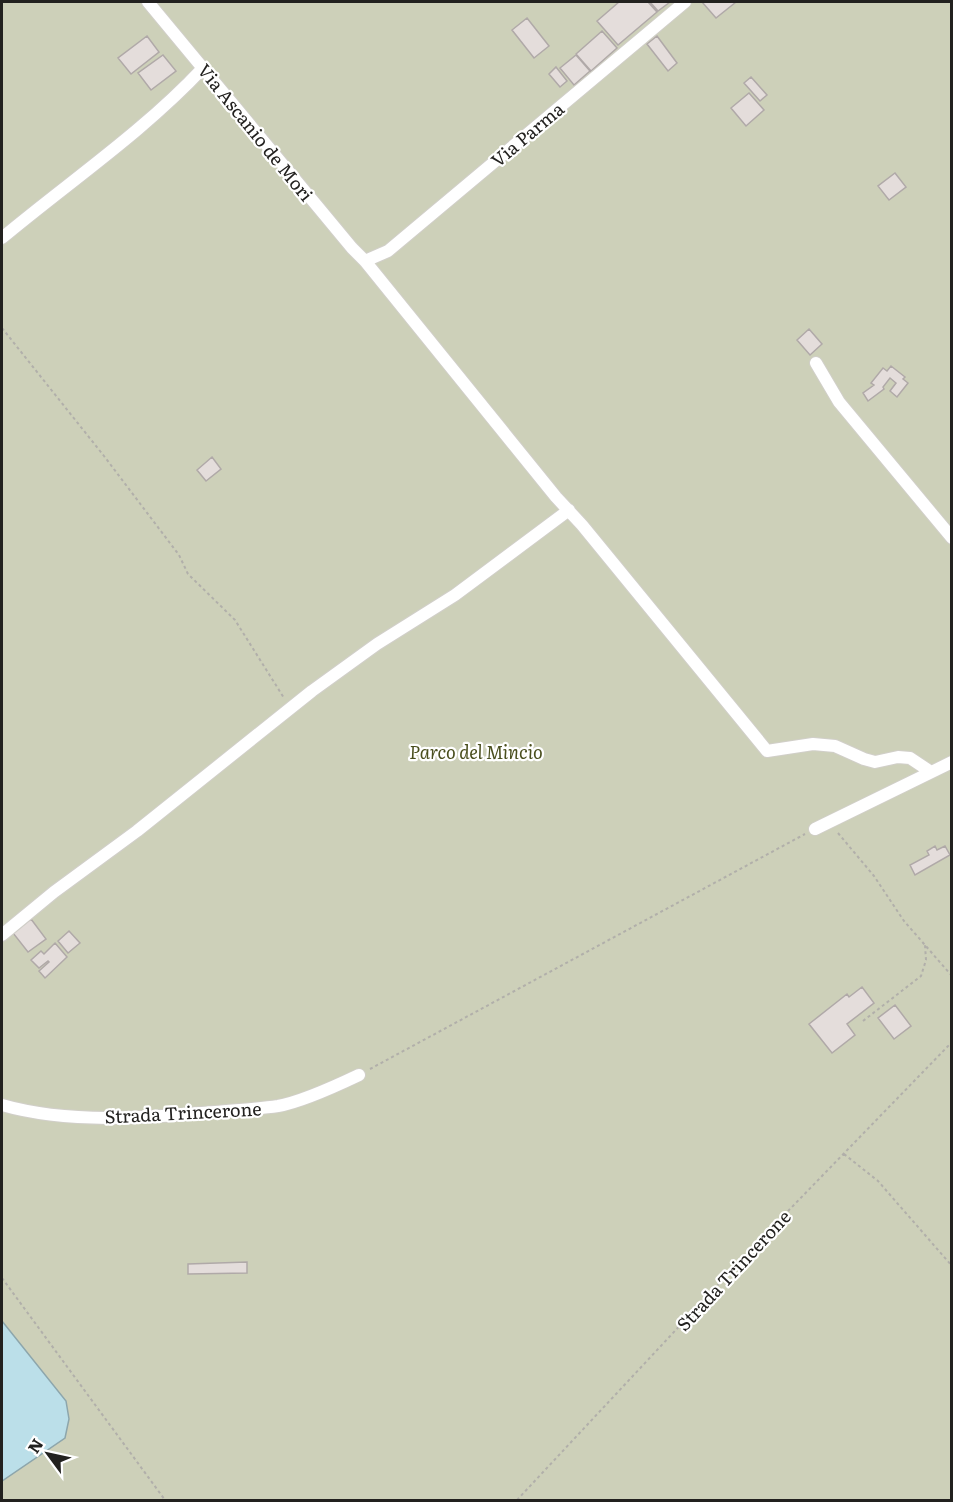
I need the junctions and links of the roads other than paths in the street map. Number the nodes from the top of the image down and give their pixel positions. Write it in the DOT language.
graph roads {
  1 [pos="148,2"];
  2 [pos="685,2"];
  3 [pos="203,68"];
  4 [pos="2,238"];
  5 [pos="365,261"];
  6 [pos="816,363"];
  7 [pos="568,510"];
  8 [pos="951,538"];
  9 [pos="951,762"];
  10 [pos="931,772"];
  11 [pos="815,829"];
  12 [pos="2,935"];
  13 [pos="359,1075"];
  14 [pos="2,1105"];
  1 -- 3 [label="street, Via Ascanio de Mori"];
  2 -- 5 [label="street, Via Parma"];
  3 -- 4 [label="street"];
  3 -- 5 [label="street, Via Ascanio de Mori"];
  5 -- 7 [label="street, Via Ascanio de Mori"];
  6 -- 8 [label="street"];
  7 -- 10 [label="street, Via Ascanio de Mori"];
  7 -- 12 [label="street"];
  9 -- 10 [label="street"];
  10 -- 11 [label="street"];
  13 -- 14 [label="street, Strada Trincerone"];
}
